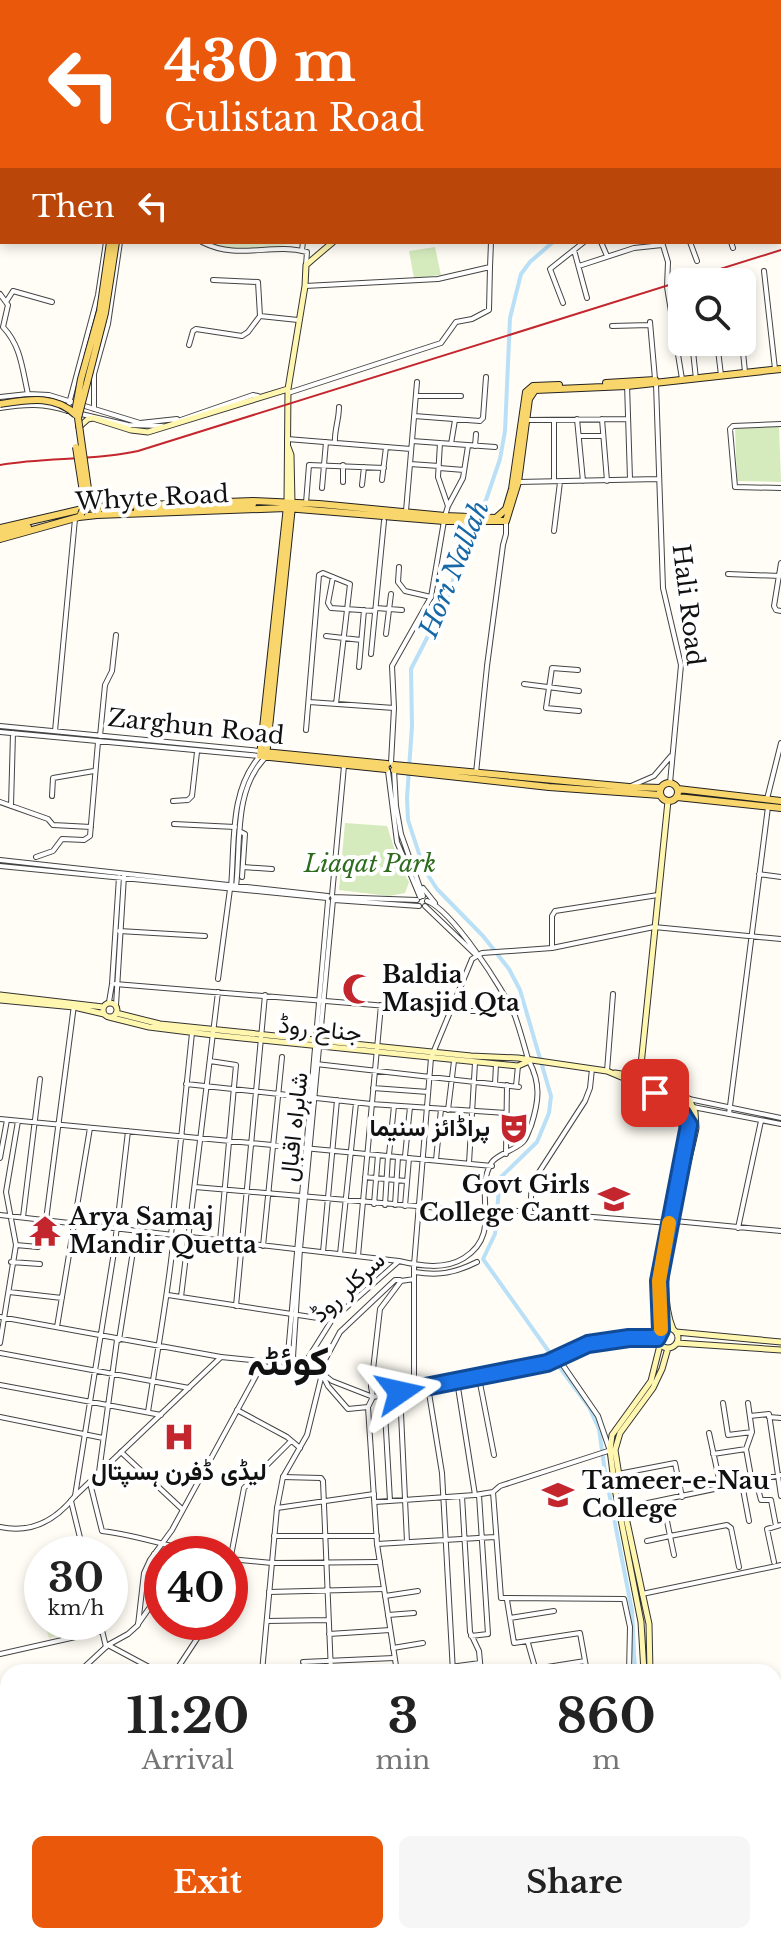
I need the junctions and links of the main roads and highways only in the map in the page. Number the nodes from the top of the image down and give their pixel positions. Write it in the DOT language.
graph roads {
  1 [pos="113,244"];
  2 [pos="331,244"];
  3 [pos="778,367"];
  4 [pos="627,384"];
  5 [pos="288,393"];
  6 [pos="0,406"];
  7 [pos="73,414"];
  8 [pos="78,428"];
  9 [pos="261,505"];
  10 [pos="289,505"];
  11 [pos="306,506"];
  12 [pos="98,511"];
  13 [pos="78,516"];
  14 [pos="444,518"];
  15 [pos="504,518"];
  16 [pos="475,520"];
  17 [pos="0,534"];
  18 [pos="264,754"];
  19 [pos="391,767"];
  20 [pos="574,785"];
  21 [pos="660,792"];
  22 [pos="677,793"];
  23 [pos="668,801"];
  24 [pos="781,801"];
  25 [pos="768,803"];
  26 [pos="781,808"];
  27 [pos="0,998"];
  28 [pos="116,1009"];
  29 [pos="106,1010"];
  30 [pos="213,1032"];
  31 [pos="318,1043"];
  32 [pos="432,1054"];
  33 [pos="532,1062"];
  34 [pos="641,1065"];
  35 [pos="607,1071"];
  36 [pos="629,1074"];
  37 [pos="620,1077"];
  38 [pos="648,1084"];
  39 [pos="652,1092"];
  40 [pos="673,1100"];
  41 [pos="693,1107"];
  42 [pos="672,1222"];
  43 [pos="661,1330"];
  44 [pos="675,1330"];
  45 [pos="659,1341"];
  46 [pos="781,1342"];
  47 [pos="677,1343"];
  48 [pos="668,1348"];
  49 [pos="781,1350"];
  50 [pos="607,1452"];
  51 [pos="628,1542"];
  52 [pos="644,1664"];
  53 [pos="650,1664"];
  1 -- 7 [label="main road, bridge"];
  2 -- 5 [label="main road"];
  3 -- 4 [label="main road"];
  4 -- 15 [label="main road"];
  4 -- 15 [label="main road"];
  5 -- 8 [label="main road"];
  5 -- 10 [label="main road"];
  6 -- 7 [label="main road, bridge"];
  7 -- 8 [label="main road, bridge"];
  7 -- 13 [label="main road, bridge"];
  8 -- 12 [label="main road, bridge"];
  9 -- 10 [label="main road, Whyte Road"];
  9 -- 12 [label="main road, Whyte Road"];
  9 -- 13 [label="main road, Whyte Road"];
  9 -- 17 [label="main road, Whyte Road"];
  10 -- 11 [label="main road, Whyte Road"];
  10 -- 18 [label="main road"];
  11 -- 14 [label="main road"];
  11 -- 14 [label="main road"];
  12 -- 13 [label="main road, Whyte Road, bridge"];
  13 -- 17 [label="main road"];
  14 -- 16 [label="main road"];
  15 -- 16 [label="main road"];
  15 -- 16 [label="main road"];
  18 -- 19 [label="main road, Zarghun Road"];
  18 -- 19 [label="main road, Zarghun Road"];
  19 -- 20 [label="main road, Zarghun Road"];
  19 -- 20 [label="main road, Zarghun Road"];
  20 -- 21 [label="main road, Zarghun Road"];
  20 -- 21 [label="main road, Zarghun Road"];
  21 -- 22 [label="main road"];
  21 -- 23 [label="main road"];
  22 -- 23 [label="main road"];
  22 -- 25 [label="main road"];
  23 -- 34 [label="main road"];
  24 -- 25 [label="main road"];
  25 -- 26 [label="main road"];
  27 -- 29 [label="main road, جناح روڈ"];
  28 -- 29 [label="main road"];
  28 -- 29 [label="main road, جناح روڈ"];
  28 -- 30 [label="main road, جناح روڈ"];
  29 -- 30 [label="main road, جناح روڈ"];
  30 -- 31 [label="main road, جناح روڈ"];
  31 -- 32 [label="main road, جناح روڈ"];
  31 -- 32 [label="main road, جناح روڈ"];
  32 -- 33 [label="main road, جناح روڈ"];
  32 -- 33 [label="main road, جناح روڈ"];
  33 -- 35 [label="main road, جناح روڈ"];
  34 -- 36 [label="main road"];
  34 -- 38 [label="main road"];
  35 -- 36 [label="main road, جناح روڈ"];
  35 -- 37 [label="main road, جناح روڈ"];
  36 -- 37 [label="main road"];
  36 -- 38 [label="main road, جناح روڈ"];
  37 -- 39 [label="main road, جناح روڈ"];
  38 -- 39 [label="main road"];
  38 -- 41 [label="main road, جناح روڈ"];
  39 -- 40 [label="main road, جناح روڈ"];
  40 -- 41 [label="main road, جناح روڈ"];
  40 -- 42 [label="main road"];
  41 -- 42 [label="main road"];
  42 -- 43 [label="main road"];
  42 -- 44 [label="main road"];
  43 -- 44 [label="main road"];
  43 -- 45 [label="main road"];
  44 -- 46 [label="main road"];
  44 -- 47 [label="main road"];
  45 -- 48 [label="main road"];
  45 -- 50 [label="main road"];
  47 -- 48 [label="main road"];
  47 -- 49 [label="main road"];
  48 -- 50 [label="main road"];
  50 -- 51 [label="main road"];
  50 -- 51 [label="main road"];
  51 -- 52 [label="main road"];
  51 -- 53 [label="main road"];
}
